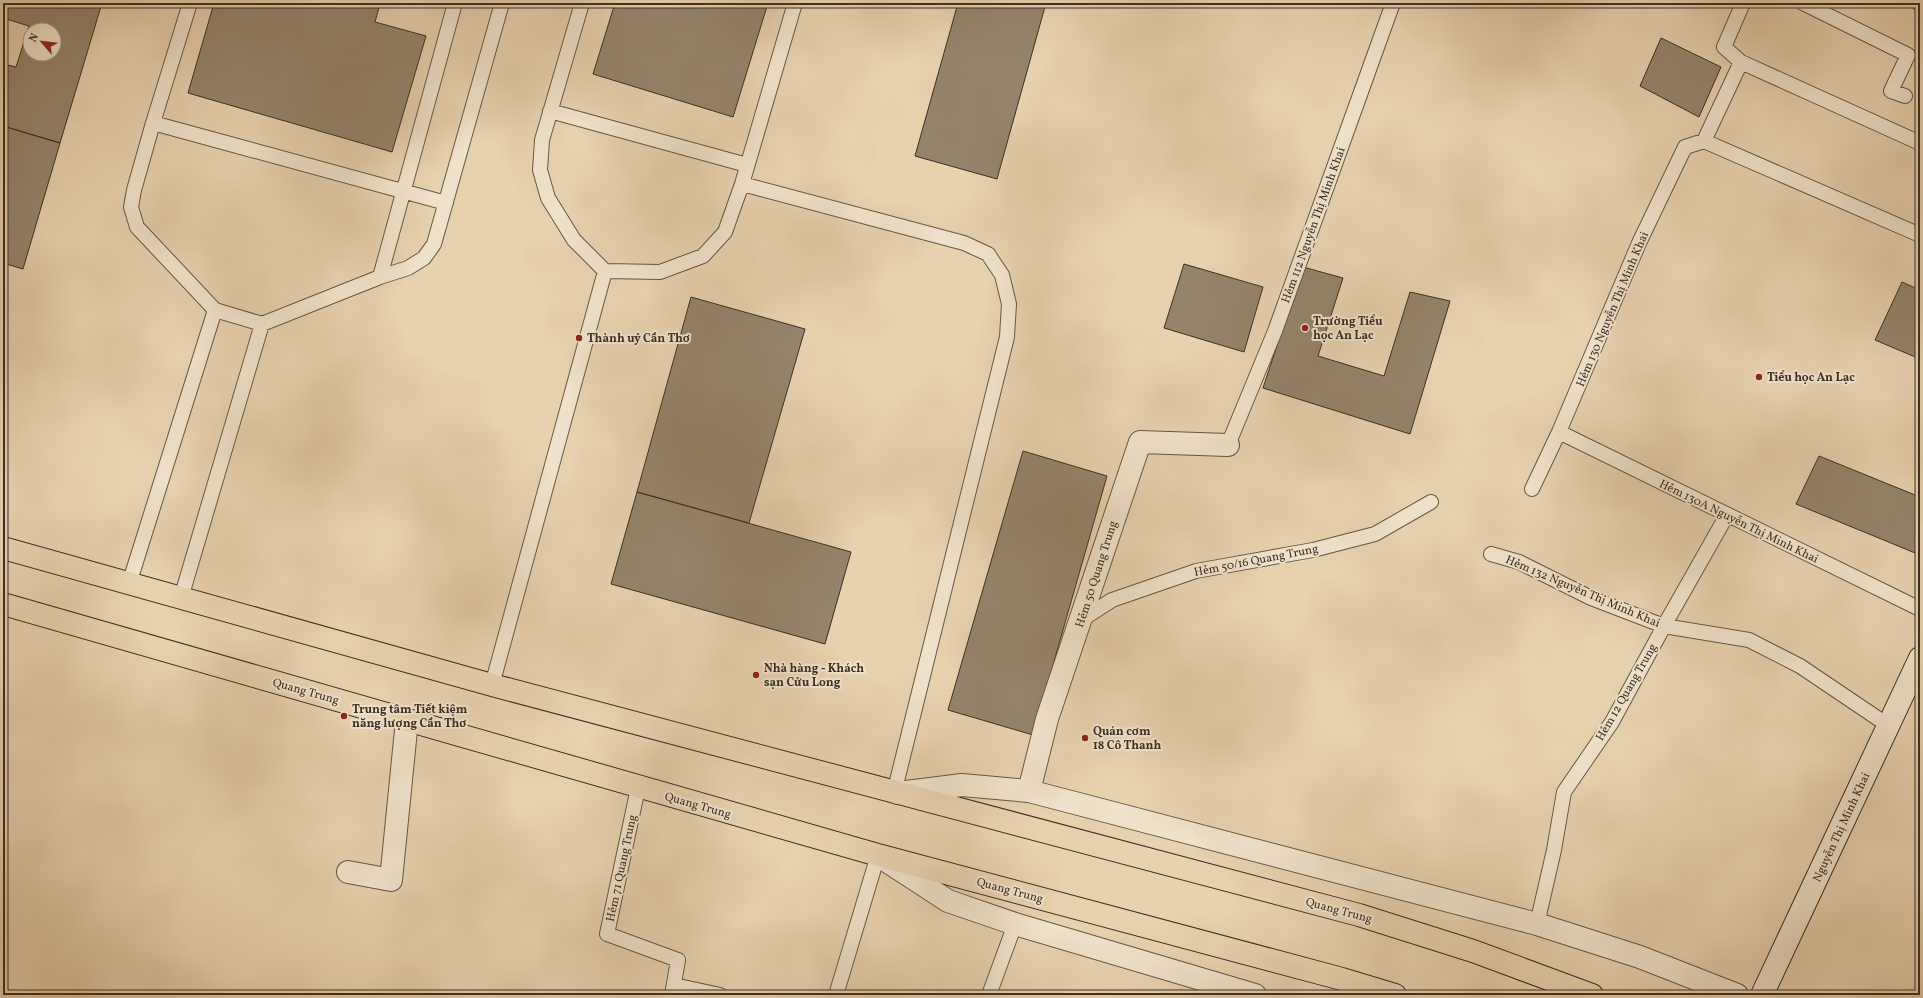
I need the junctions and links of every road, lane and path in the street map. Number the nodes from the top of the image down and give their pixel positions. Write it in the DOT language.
graph roads {
  1 [pos="190,3"];
  2 [pos="455,3"];
  3 [pos="502,3"];
  4 [pos="582,3"];
  5 [pos="795,3"];
  6 [pos="1393,3"];
  7 [pos="1743,3"];
  8 [pos="1803,3"];
  9 [pos="1741,62"];
  10 [pos="1905,96"];
  11 [pos="550,112"];
  12 [pos="153,123"];
  13 [pos="1704,141"];
  14 [pos="1920,143"];
  15 [pos="747,165"];
  16 [pos="742,184"];
  17 [pos="403,192"];
  18 [pos="446,203"];
  19 [pos="1920,235"];
  20 [pos="605,271"];
  21 [pos="380,277"];
  22 [pos="215,310"];
  23 [pos="262,324"];
  24 [pos="1559,432"];
  25 [pos="1228,444"];
  26 [pos="1532,489"];
  27 [pos="1432,502"];
  28 [pos="1727,515"];
  29 [pos="3,548"];
  30 [pos="1491,554"];
  31 [pos="129,584"];
  32 [pos="181,598"];
  33 [pos="3,604"];
  34 [pos="1920,609"];
  35 [pos="1081,620"];
  36 [pos="1664,626"];
  37 [pos="1920,658"];
  38 [pos="492,685"];
  39 [pos="407,720"];
  40 [pos="1889,726"];
  41 [pos="638,788"];
  42 [pos="1028,791"];
  43 [pos="901,795"];
  44 [pos="884,857"];
  45 [pos="348,872"];
  46 [pos="1015,924"];
  47 [pos="1537,924"];
  48 [pos="673,990"];
  49 [pos="720,995"];
  50 [pos="836,995"];
  51 [pos="989,995"];
  52 [pos="1255,995"];
  53 [pos="1395,995"];
  54 [pos="1592,995"];
  55 [pos="1736,995"];
  56 [pos="1762,995"];
  1 -- 12 [label="lane"];
  2 -- 17 [label="lane"];
  3 -- 18 [label="lane"];
  4 -- 11 [label="lane"];
  5 -- 15 [label="lane"];
  6 -- 25 [label="lane, Hẻm 112 Nguyễn Thị Minh Khai"];
  7 -- 9 [label="lane"];
  8 -- 10 [label="lane"];
  9 -- 13 [label="lane"];
  9 -- 14 [label="lane"];
  11 -- 15 [label="lane"];
  11 -- 20 [label="lane"];
  12 -- 17 [label="lane"];
  12 -- 22 [label="lane"];
  13 -- 19 [label="lane"];
  13 -- 24 [label="lane, Hẻm 130 Nguyễn Thị Minh Khai"];
  15 -- 16 [label="lane"];
  16 -- 20 [label="lane"];
  16 -- 43 [label="lane"];
  17 -- 18 [label="lane"];
  17 -- 21 [label="lane"];
  18 -- 21 [label="lane"];
  20 -- 38 [label="lane"];
  21 -- 23 [label="lane"];
  22 -- 23 [label="lane"];
  22 -- 31 [label="lane"];
  23 -- 32 [label="lane"];
  24 -- 26 [label="lane, Hẻm 130 Nguyễn Thị Minh Khai"];
  24 -- 28 [label="lane, Hẻm 130A Nguyễn Thị Minh Khai"];
  25 -- 35 [label="street, Hẻm 50 Quang Trung"];
  27 -- 35 [label="lane, Hẻm 50/16 Quang Trung"];
  28 -- 34 [label="lane, Hẻm 130A Nguyễn Thị Minh Khai"];
  28 -- 36 [label="lane, Hẻm 12 Quang Trung"];
  29 -- 31 [label="main road, Quang Trung"];
  30 -- 36 [label="lane, Hẻm 132 Nguyễn Thị Minh Khai"];
  31 -- 32 [label="main road, Quang Trung"];
  32 -- 38 [label="main road, Quang Trung"];
  33 -- 39 [label="main road, Quang Trung"];
  35 -- 42 [label="street, Hẻm 50 Quang Trung"];
  36 -- 40 [label="lane, Hẻm 132 Nguyễn Thị Minh Khai"];
  36 -- 47 [label="lane, Hẻm 12 Quang Trung"];
  37 -- 40 [label="street, Nguyễn Thị Minh Khai"];
  38 -- 43 [label="main road, Quang Trung"];
  39 -- 41 [label="main road, Quang Trung"];
  39 -- 45 [label="street"];
  40 -- 56 [label="street, Nguyễn Thị Minh Khai"];
  41 -- 44 [label="main road, Quang Trung"];
  41 -- 48 [label="lane, Hẻm 71 Quang Trung"];
  42 -- 43 [label="street, Quang Trung"];
  42 -- 47 [label="street, Quang Trung"];
  43 -- 54 [label="main road, Quang Trung"];
  44 -- 46 [label="street"];
  44 -- 50 [label="lane"];
  44 -- 53 [label="main road, Quang Trung"];
  46 -- 51 [label="lane"];
  46 -- 52 [label="street"];
  47 -- 55 [label="street, Quang Trung"];
  48 -- 49 [label="lane"];
}
